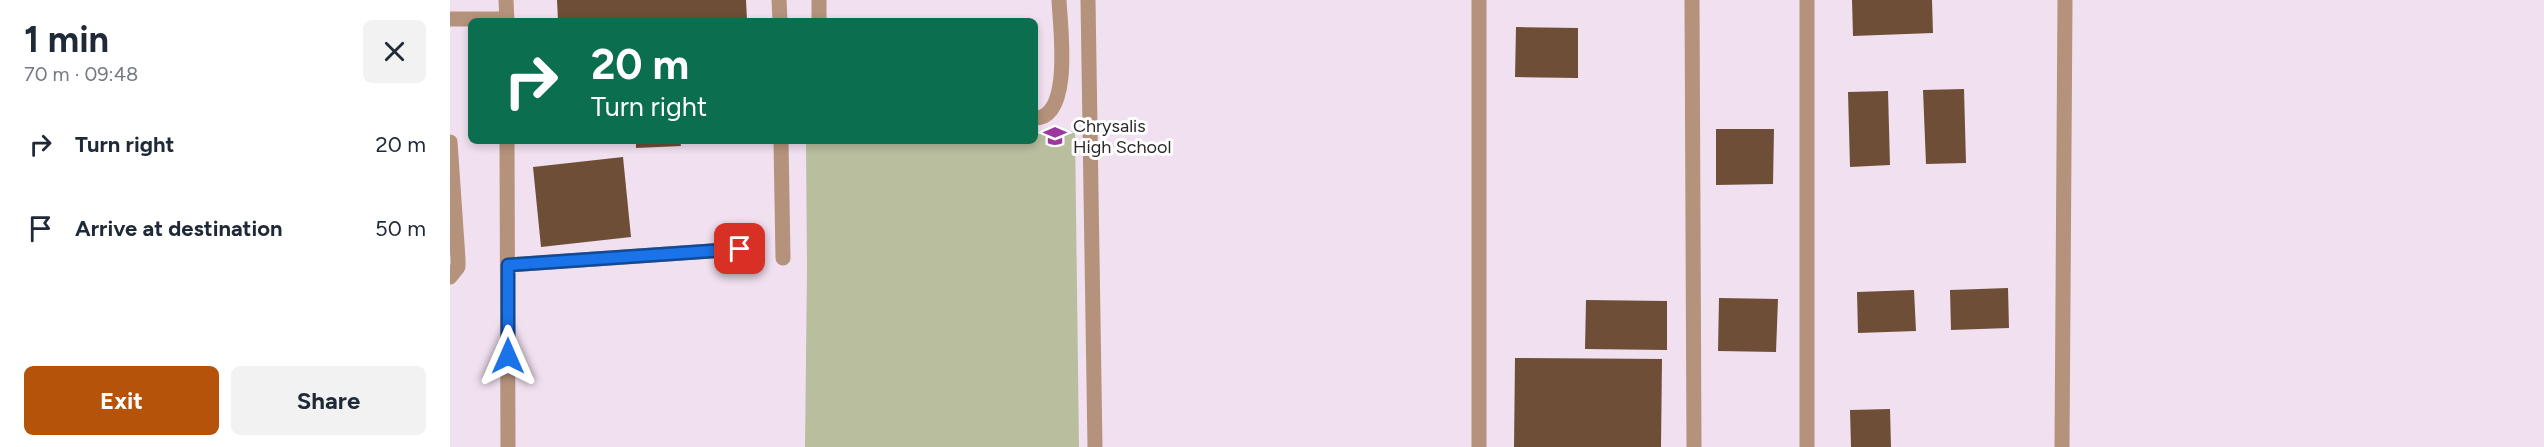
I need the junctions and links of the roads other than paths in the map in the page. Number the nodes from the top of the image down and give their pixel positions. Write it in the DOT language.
graph roads {
  1 [pos="506,0"];
  2 [pos="780,0"];
  3 [pos="819,0"];
  4 [pos="1059,0"];
  5 [pos="1088,0"];
  6 [pos="1479,0"];
  7 [pos="1692,0"];
  8 [pos="1807,0"];
  9 [pos="2065,0"];
  10 [pos="507,18"];
  11 [pos="780,18"];
  12 [pos="819,18"];
  13 [pos="450,20"];
  14 [pos="468,20"];
  15 [pos="1038,118"];
  16 [pos="450,142"];
  17 [pos="507,144"];
  18 [pos="781,144"];
  19 [pos="740,249"];
  20 [pos="783,258"];
  21 [pos="508,265"];
  22 [pos="450,277"];
  23 [pos="508,447"];
  24 [pos="1095,447"];
  25 [pos="1479,447"];
  26 [pos="1694,447"];
  27 [pos="1807,447"];
  28 [pos="2062,447"];
  1 -- 10 [label="street"];
  2 -- 11 [label="street"];
  3 -- 12 [label="street"];
  4 -- 15 [label="street"];
  5 -- 24 [label="street"];
  6 -- 25 [label="street"];
  7 -- 26 [label="street"];
  8 -- 27 [label="street"];
  9 -- 28 [label="street"];
  13 -- 14 [label="street"];
  16 -- 22 [label="street"];
  17 -- 21 [label="street"];
  18 -- 20 [label="street"];
  19 -- 21 [label="street"];
  21 -- 23 [label="street"];
}
